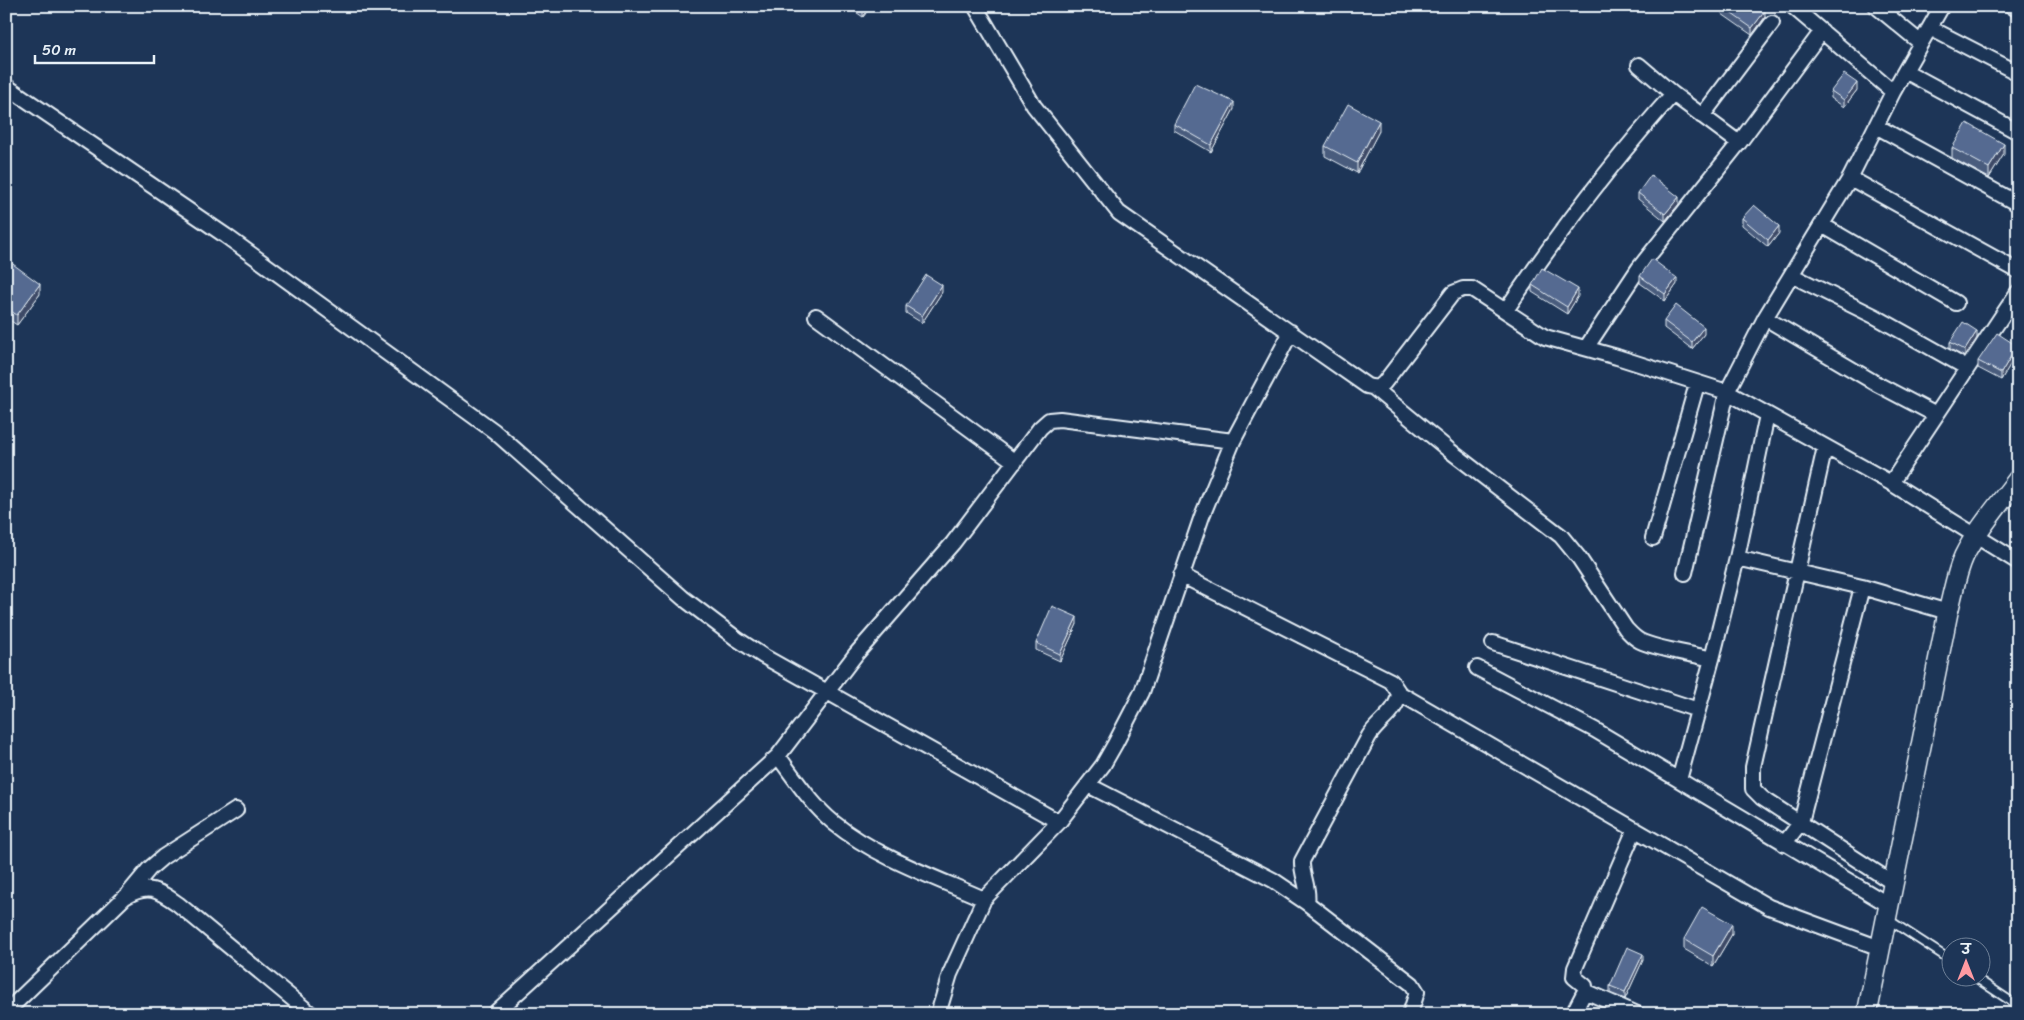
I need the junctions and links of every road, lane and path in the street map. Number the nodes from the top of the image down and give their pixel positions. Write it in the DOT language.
graph roads {
  1 [pos="975,6"];
  2 [pos="1792,6"];
  3 [pos="1876,6"];
  4 [pos="1942,6"];
  5 [pos="2012,6"];
  6 [pos="2018,10"];
  7 [pos="1772,23"];
  8 [pos="1930,28"];
  9 [pos="1822,31"];
  10 [pos="1921,43"];
  11 [pos="1639,65"];
  12 [pos="1905,71"];
  13 [pos="2018,73"];
  14 [pos="6,86"];
  15 [pos="1893,92"];
  16 [pos="1673,94"];
  17 [pos="1702,116"];
  18 [pos="1876,126"];
  19 [pos="2018,132"];
  20 [pos="1739,143"];
  21 [pos="1850,178"];
  22 [pos="2018,204"];
  23 [pos="1822,225"];
  24 [pos="2018,271"];
  25 [pos="1791,276"];
  26 [pos="2018,292"];
  27 [pos="1956,303"];
  28 [pos="1506,310"];
  29 [pos="816,316"];
  30 [pos="1765,318"];
  31 [pos="1291,332"];
  32 [pos="1586,348"];
  33 [pos="1967,368"];
  34 [pos="1697,384"];
  35 [pos="1374,388"];
  36 [pos="1727,392"];
  37 [pos="1767,415"];
  38 [pos="1936,416"];
  39 [pos="1233,442"];
  40 [pos="1825,447"];
  41 [pos="1015,462"];
  42 [pos="2018,479"];
  43 [pos="1891,483"];
  44 [pos="1976,537"];
  45 [pos="1653,538"];
  46 [pos="1737,558"];
  47 [pos="2018,562"];
  48 [pos="1798,572"];
  49 [pos="1685,573"];
  50 [pos="1181,575"];
  51 [pos="1862,587"];
  52 [pos="1948,612"];
  53 [pos="1493,643"];
  54 [pos="1712,659"];
  55 [pos="1477,668"];
  56 [pos="828,692"];
  57 [pos="1399,693"];
  58 [pos="1698,710"];
  59 [pos="778,756"];
  60 [pos="1679,780"];
  61 [pos="1088,785"];
  62 [pos="236,810"];
  63 [pos="1058,822"];
  64 [pos="1801,822"];
  65 [pos="1635,828"];
  66 [pos="1784,844"];
  67 [pos="1893,883"];
  68 [pos="126,897"];
  69 [pos="984,899"];
  70 [pos="1307,903"];
  71 [pos="1888,912"];
  72 [pos="1880,948"];
  73 [pos="1942,953"];
  74 [pos="1991,988"];
  75 [pos="1585,991"];
  76 [pos="2018,1006"];
  77 [pos="6,1012"];
  78 [pos="311,1014"];
  79 [pos="494,1014"];
  80 [pos="938,1014"];
  81 [pos="1410,1014"];
  82 [pos="1573,1014"];
  83 [pos="1637,1014"];
  84 [pos="1867,1014"];
  1 -- 31 [label="street"];
  2 -- 9 [label="street"];
  3 -- 10 [label="street"];
  4 -- 8 [label="street"];
  5 -- 6 [label="street"];
  7 -- 17 [label="street"];
  8 -- 10 [label="street"];
  8 -- 13 [label="street"];
  9 -- 15 [label="street"];
  9 -- 20 [label="street"];
  10 -- 12 [label="street"];
  11 -- 16 [label="street"];
  12 -- 15 [label="street"];
  12 -- 19 [label="street"];
  14 -- 56 [label="street"];
  15 -- 18 [label="street"];
  16 -- 17 [label="street"];
  16 -- 28 [label="street"];
  17 -- 20 [label="street"];
  18 -- 21 [label="street"];
  18 -- 22 [label="street"];
  20 -- 32 [label="street"];
  21 -- 23 [label="street"];
  21 -- 24 [label="street"];
  23 -- 25 [label="street"];
  23 -- 27 [label="street"];
  25 -- 30 [label="street"];
  25 -- 33 [label="street"];
  26 -- 33 [label="street"];
  28 -- 32 [label="street"];
  28 -- 35 [label="street"];
  29 -- 41 [label="street"];
  30 -- 36 [label="street"];
  30 -- 38 [label="street"];
  31 -- 35 [label="street"];
  31 -- 39 [label="street"];
  32 -- 34 [label="street"];
  33 -- 38 [label="street"];
  34 -- 36 [label="street"];
  34 -- 45 [label="street"];
  35 -- 54 [label="street"];
  36 -- 37 [label="street"];
  36 -- 49 [label="street"];
  37 -- 40 [label="street"];
  37 -- 46 [label="street"];
  38 -- 43 [label="street"];
  39 -- 41 [label="street"];
  39 -- 50 [label="street"];
  40 -- 43 [label="street"];
  40 -- 48 [label="street"];
  41 -- 56 [label="street"];
  42 -- 44 [label="street"];
  43 -- 44 [label="street"];
  44 -- 47 [label="street"];
  44 -- 52 [label="street"];
  46 -- 48 [label="street"];
  46 -- 54 [label="street"];
  48 -- 51 [label="street"];
  48 -- 64 [label="street"];
  50 -- 57 [label="street"];
  50 -- 61 [label="street"];
  51 -- 52 [label="street"];
  51 -- 64 [label="street"];
  52 -- 67 [label="street"];
  53 -- 58 [label="street"];
  54 -- 58 [label="street"];
  55 -- 60 [label="street"];
  56 -- 59 [label="street"];
  56 -- 63 [label="street"];
  57 -- 65 [label="street"];
  57 -- 70 [label="street"];
  58 -- 60 [label="street"];
  59 -- 69 [label="street"];
  59 -- 79 [label="street"];
  60 -- 66 [label="street"];
  61 -- 63 [label="street"];
  61 -- 70 [label="street"];
  62 -- 68 [label="street"];
  63 -- 69 [label="street"];
  64 -- 66 [label="street"];
  64 -- 67 [label="street"];
  65 -- 72 [label="street"];
  65 -- 75 [label="street"];
  66 -- 71 [label="street"];
  67 -- 71 [label="street"];
  68 -- 77 [label="street"];
  68 -- 78 [label="street"];
  69 -- 80 [label="street"];
  70 -- 81 [label="street"];
  71 -- 72 [label="street"];
  71 -- 73 [label="lane"];
  72 -- 84 [label="street"];
  74 -- 76 [label="lane"];
  75 -- 82 [label="street"];
  75 -- 83 [label="street"];
}
